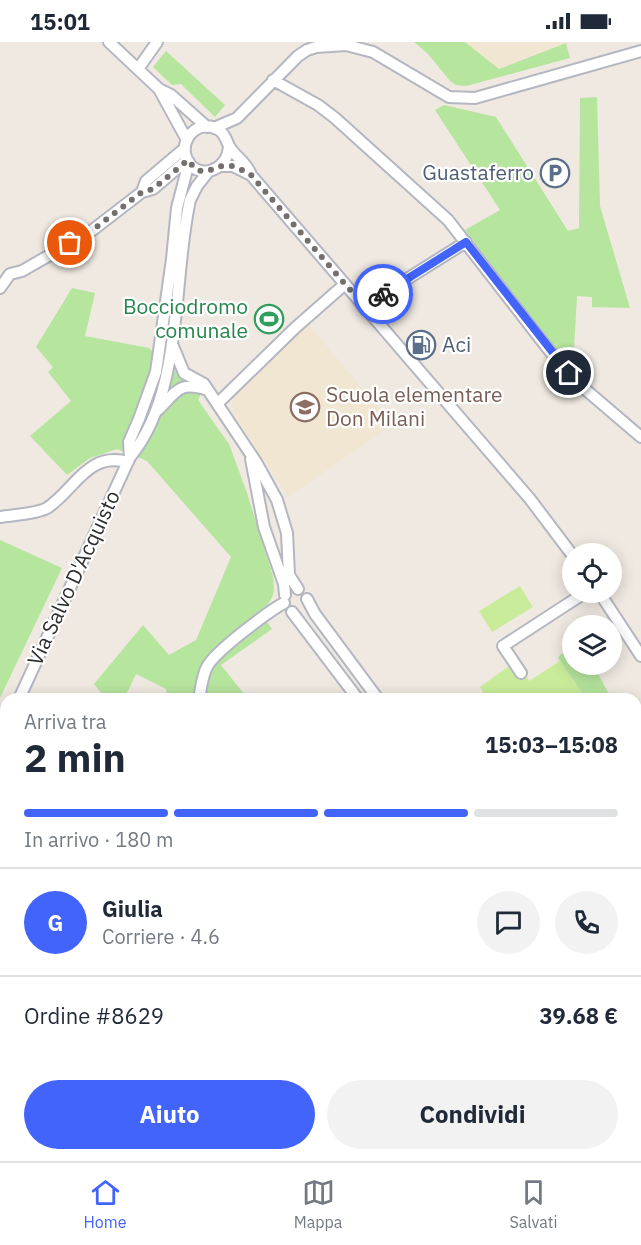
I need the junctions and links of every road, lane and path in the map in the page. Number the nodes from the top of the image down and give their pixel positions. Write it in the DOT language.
graph roads {
  1 [pos="110,42"];
  2 [pos="157,42"];
  3 [pos="340,44"];
  4 [pos="641,51"];
  5 [pos="138,69"];
  6 [pos="273,80"];
  7 [pos="159,89"];
  8 [pos="237,118"];
  9 [pos="211,127"];
  10 [pos="186,144"];
  11 [pos="229,144"];
  12 [pos="188,161"];
  13 [pos="222,166"];
  14 [pos="210,171"];
  15 [pos="251,175"];
  16 [pos="142,192"];
  17 [pos="466,242"];
  18 [pos="5,272"];
  19 [pos="345,284"];
  20 [pos="0,288"];
  21 [pos="364,306"];
  22 [pos="172,344"];
  23 [pos="161,373"];
  24 [pos="184,373"];
  25 [pos="189,385"];
  26 [pos="208,391"];
  27 [pos="218,403"];
  28 [pos="156,412"];
  29 [pos="641,437"];
  30 [pos="250,452"];
  31 [pos="129,459"];
  32 [pos="0,517"];
  33 [pos="563,543"];
  34 [pos="298,589"];
  35 [pos="284,599"];
  36 [pos="307,599"];
  37 [pos="569,603"];
  38 [pos="606,603"];
  39 [pos="292,612"];
  40 [pos="641,656"];
  41 [pos="521,673"];
  42 [pos="22,693"];
  43 [pos="200,693"];
  44 [pos="353,693"];
  45 [pos="374,693"];
  1 -- 5 [label="street"];
  2 -- 5 [label="street"];
  3 -- 4 [label="street"];
  3 -- 6 [label="street"];
  5 -- 7 [label="street"];
  6 -- 8 [label="street"];
  6 -- 17 [label="street"];
  7 -- 9 [label="street"];
  7 -- 10 [label="street"];
  8 -- 9 [label="street"];
  8 -- 11 [label="street"];
  9 -- 10 [label="street"];
  9 -- 11 [label="street"];
  10 -- 12 [label="street"];
  10 -- 16 [label="street"];
  11 -- 13 [label="street"];
  11 -- 15 [label="street"];
  12 -- 14 [label="street"];
  12 -- 16 [label="street"];
  12 -- 23 [label="street, Via Salvo D'Acquisto"];
  13 -- 14 [label="street"];
  13 -- 15 [label="street"];
  14 -- 22 [label="street, Via Salvo D'Acquisto"];
  15 -- 19 [label="street"];
  16 -- 18 [label="street"];
  17 -- 21 [label="street"];
  17 -- 29 [label="street"];
  18 -- 20 [label="street"];
  19 -- 21 [label="street"];
  19 -- 27 [label="street"];
  21 -- 33 [label="street"];
  22 -- 23 [label="street, Via Salvo D'Acquisto"];
  22 -- 24 [label="street"];
  23 -- 24 [label="street"];
  23 -- 25 [label="street"];
  23 -- 28 [label="street, Via Salvo D'Acquisto"];
  23 -- 31 [label="street, Via Salvo D'Acquisto"];
  24 -- 26 [label="street"];
  25 -- 26 [label="street"];
  25 -- 28 [label="street"];
  26 -- 27 [label="street"];
  27 -- 30 [label="street"];
  28 -- 31 [label="street, Via Salvo D'Acquisto"];
  30 -- 34 [label="street"];
  30 -- 35 [label="street"];
  31 -- 32 [label="street"];
  31 -- 42 [label="street, Via Salvo D'Acquisto"];
  34 -- 35 [label="street"];
  34 -- 36 [label="street"];
  35 -- 39 [label="street"];
  35 -- 43 [label="street"];
  36 -- 39 [label="street"];
  36 -- 45 [label="street"];
  37 -- 41 [label="street"];
  38 -- 40 [label="street"];
  39 -- 44 [label="street"];
}
